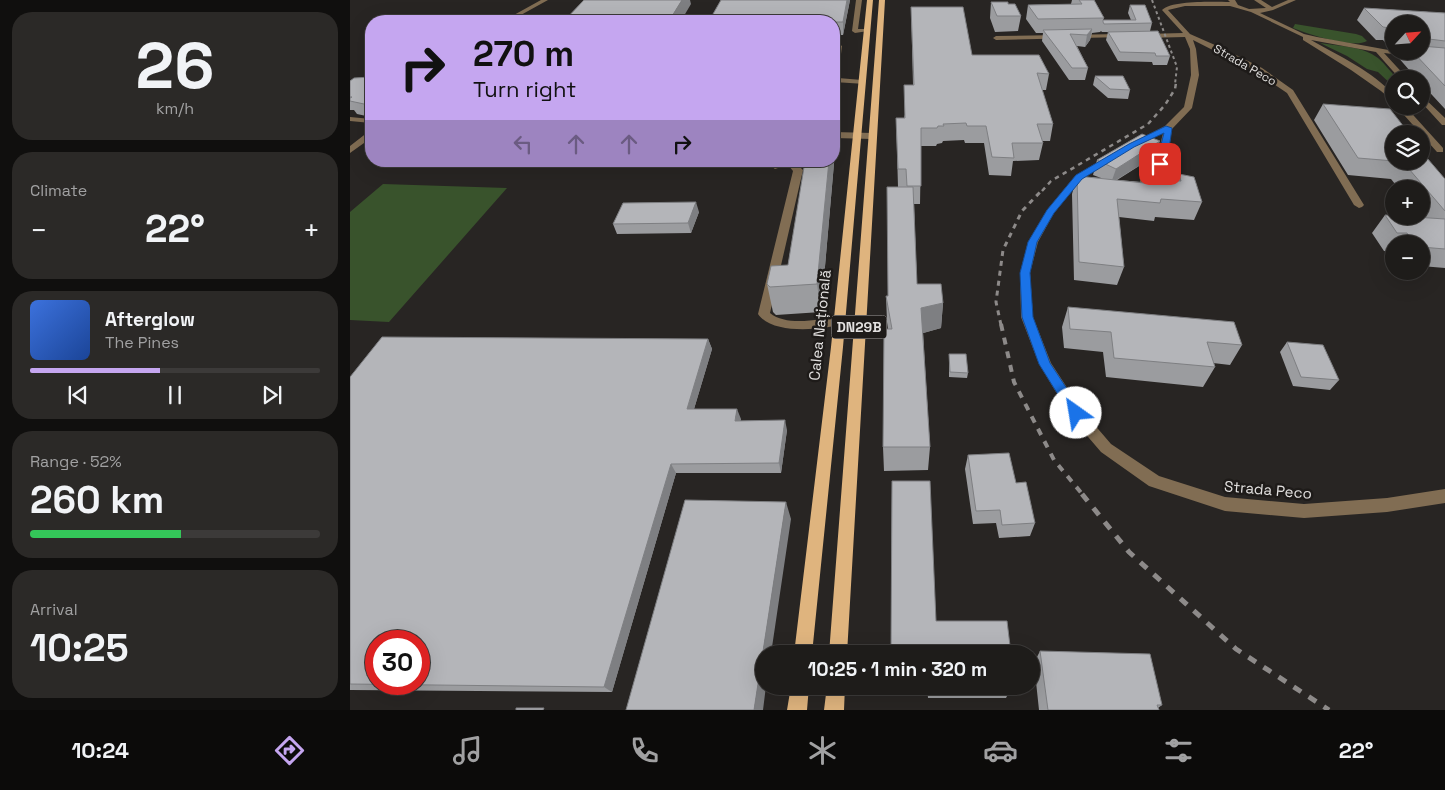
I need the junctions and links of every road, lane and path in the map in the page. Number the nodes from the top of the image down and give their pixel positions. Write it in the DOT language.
graph roads {
  1 [pos="545,0"];
  2 [pos="859,0"];
  3 [pos="870,0"];
  4 [pos="882,0"];
  5 [pos="1257,0"];
  6 [pos="1293,0"];
  7 [pos="1200,2"];
  8 [pos="1232,2"];
  9 [pos="1271,9"];
  10 [pos="1254,12"];
  11 [pos="517,15"];
  12 [pos="866,30"];
  13 [pos="1188,35"];
  14 [pos="1302,35"];
  15 [pos="996,38"];
  16 [pos="1378,50"];
  17 [pos="1445,58"];
  18 [pos="1396,70"];
  19 [pos="840,80"];
  20 [pos="862,82"];
  21 [pos="1385,90"];
  22 [pos="1430,107"];
  23 [pos="1408,115"];
  24 [pos="350,119"];
  25 [pos="365,120"];
  26 [pos="1445,123"];
  27 [pos="1168,128"];
  28 [pos="840,135"];
  29 [pos="856,135"];
  30 [pos="872,136"];
  31 [pos="365,139"];
  32 [pos="350,150"];
  33 [pos="1440,150"];
  34 [pos="794,167"];
  35 [pos="1144,185"];
  36 [pos="1359,205"];
  37 [pos="839,321"];
  38 [pos="1445,496"];
  39 [pos="804,645"];
  40 [pos="839,645"];
  41 [pos="799,695"];
  42 [pos="835,695"];
  43 [pos="797,710"];
  44 [pos="834,710"];
  1 -- 11 [label="street"];
  2 -- 12 [label="street"];
  3 -- 12 [label="main road, Calea Națională / DN29B"];
  4 -- 30 [label="main road, DN29B"];
  5 -- 9 [label="street"];
  6 -- 9 [label="street"];
  7 -- 8 [label="street, Strada Peco"];
  7 -- 13 [label="street, Strada Peco"];
  8 -- 10 [label="street, Strada Peco"];
  9 -- 10 [label="street"];
  10 -- 14 [label="street, Strada Peco"];
  12 -- 20 [label="main road, Calea Națională / DN29B"];
  13 -- 15 [label="street, Strada Peco"];
  13 -- 27 [label="street, Strada Peco"];
  13 -- 36 [label="street, Strada Peco"];
  14 -- 16 [label="street"];
  14 -- 21 [label="street"];
  16 -- 17 [label="street"];
  16 -- 18 [label="street"];
  19 -- 20 [label="street"];
  20 -- 29 [label="main road, Calea Națională / DN29B"];
  22 -- 26 [label="street"];
  23 -- 33 [label="street"];
  24 -- 25 [label="street"];
  27 -- 35 [label="street"];
  27 -- 38 [label="street, Strada Peco"];
  28 -- 29 [label="street"];
  29 -- 30 [label="street"];
  29 -- 37 [label="main road, Calea Națională / DN29B"];
  30 -- 40 [label="main road, DN29B"];
  31 -- 32 [label="street"];
  34 -- 37 [label="street"];
  37 -- 39 [label="main road, Calea Națională / DN29B"];
  41 -- 43 [label="main road"];
  42 -- 44 [label="main road"];
}
